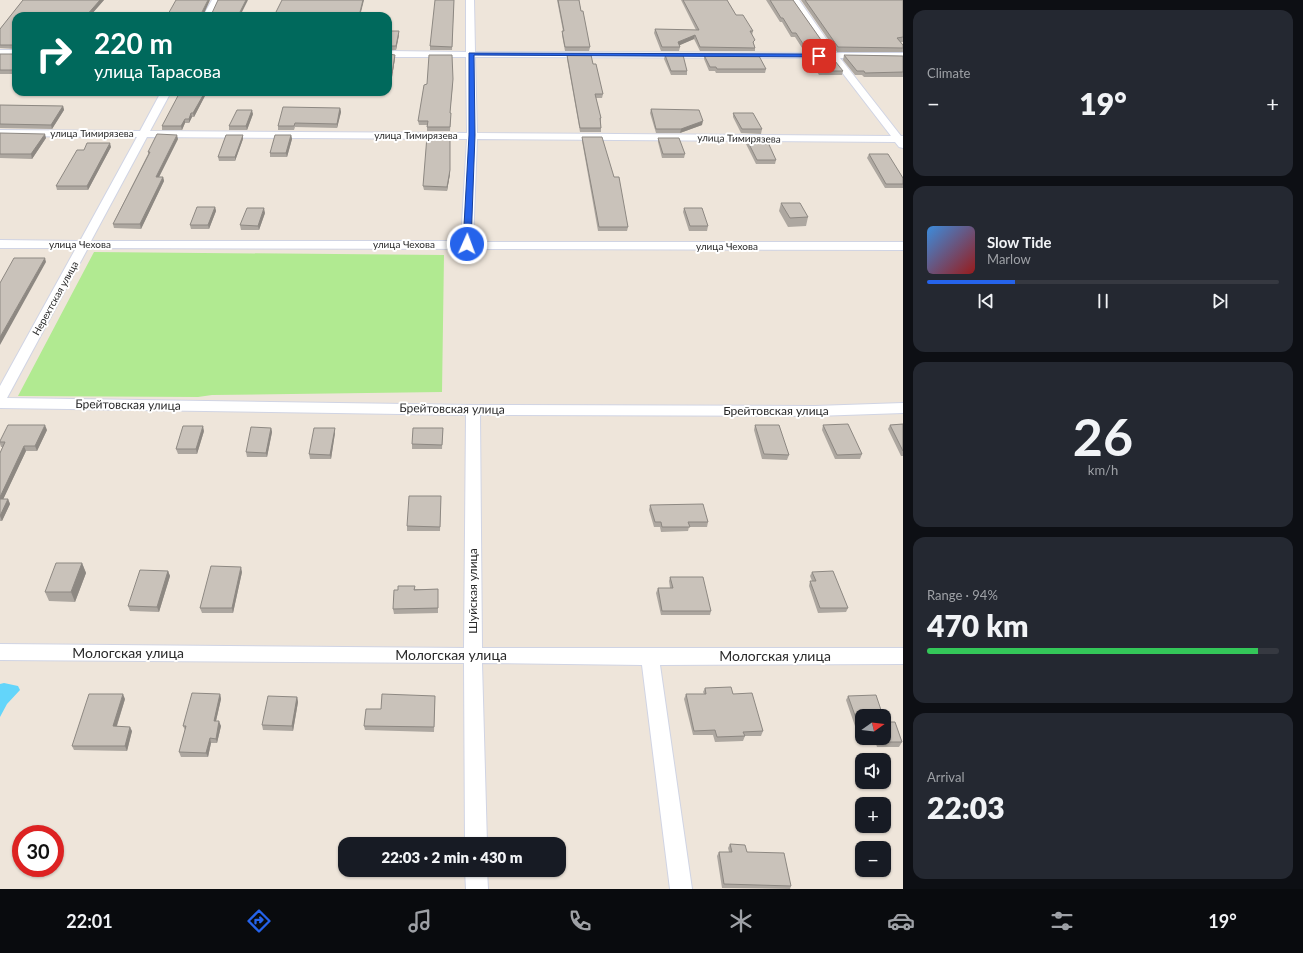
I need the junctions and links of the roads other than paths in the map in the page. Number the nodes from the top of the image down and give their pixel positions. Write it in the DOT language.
graph roads {
  1 [pos="216,0"];
  2 [pos="470,0"];
  3 [pos="795,0"];
  4 [pos="209,12"];
  5 [pos="0,52"];
  6 [pos="12,53"];
  7 [pos="392,54"];
  8 [pos="471,54"];
  9 [pos="834,56"];
  10 [pos="903,56"];
  11 [pos="164,96"];
  12 [pos="0,133"];
  13 [pos="144,134"];
  14 [pos="472,135"];
  15 [pos="901,142"];
  16 [pos="0,244"];
  17 [pos="84,244"];
  18 [pos="467,244"];
  19 [pos="903,246"];
  20 [pos="0,398"];
  21 [pos="0,403"];
  22 [pos="903,408"];
  23 [pos="472,410"];
  24 [pos="0,652"];
  25 [pos="473,655"];
  26 [pos="903,656"];
  27 [pos="650,657"];
  28 [pos="476,837"];
  29 [pos="476,877"];
  30 [pos="476,889"];
  31 [pos="681,889"];
  1 -- 4 [label="street"];
  2 -- 8 [label="street"];
  3 -- 9 [label="street"];
  5 -- 6 [label="street"];
  7 -- 8 [label="street"];
  8 -- 9 [label="street"];
  8 -- 14 [label="street"];
  9 -- 10 [label="street"];
  9 -- 15 [label="street"];
  11 -- 13 [label="street, Нерехтская улица"];
  12 -- 13 [label="street, улица Тимирязева"];
  13 -- 14 [label="street, улица Тимирязева"];
  13 -- 17 [label="street, Нерехтская улица"];
  14 -- 15 [label="street, улица Тимирязева"];
  14 -- 18 [label="street"];
  16 -- 17 [label="street, улица Чехова"];
  17 -- 18 [label="street, улица Чехова"];
  17 -- 20 [label="street, Нерехтская улица"];
  18 -- 19 [label="street, улица Чехова"];
  21 -- 23 [label="street, Брейтовская улица"];
  22 -- 23 [label="street, Брейтовская улица"];
  23 -- 25 [label="street, Шуйская улица"];
  24 -- 25 [label="street, Мологская улица"];
  25 -- 27 [label="street, Мологская улица"];
  25 -- 28 [label="street, Шуйская улица"];
  26 -- 27 [label="street, Мологская улица"];
  27 -- 31 [label="street"];
  29 -- 30 [label="street"];
}
